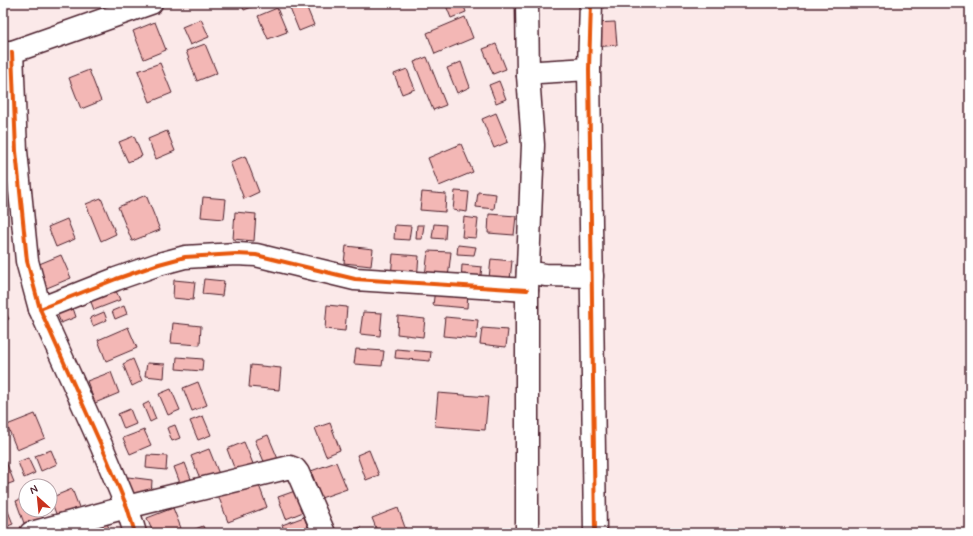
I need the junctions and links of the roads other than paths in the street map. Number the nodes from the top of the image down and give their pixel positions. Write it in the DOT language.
graph roads {
  1 [pos="151,3"];
  2 [pos="526,3"];
  3 [pos="591,3"];
  4 [pos="7,52"];
  5 [pos="586,69"];
  6 [pos="534,74"];
  7 [pos="588,276"];
  8 [pos="533,279"];
  9 [pos="40,309"];
  10 [pos="127,507"];
  11 [pos="31,533"];
  12 [pos="135,533"];
  13 [pos="324,533"];
  14 [pos="526,533"];
  15 [pos="595,533"];
  1 -- 4 [label="street"];
  2 -- 6 [label="street"];
  3 -- 5 [label="street"];
  4 -- 9 [label="street"];
  5 -- 6 [label="street"];
  5 -- 7 [label="street"];
  6 -- 8 [label="street"];
  7 -- 8 [label="street"];
  7 -- 15 [label="street"];
  8 -- 9 [label="street"];
  8 -- 14 [label="street"];
  9 -- 10 [label="street"];
  10 -- 11 [label="street"];
  10 -- 12 [label="street"];
  10 -- 13 [label="street"];
}
